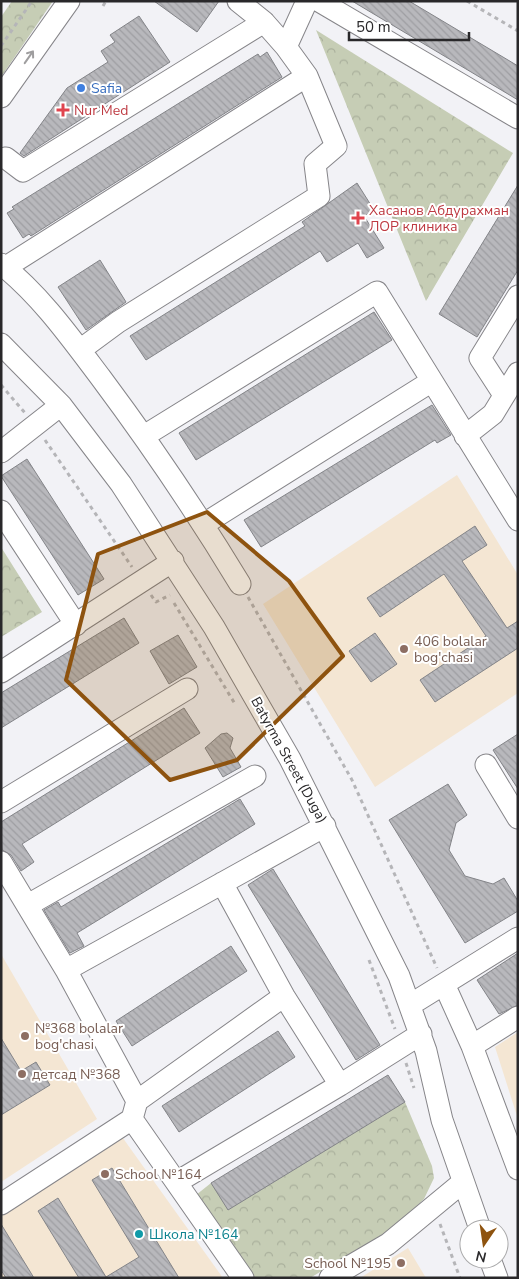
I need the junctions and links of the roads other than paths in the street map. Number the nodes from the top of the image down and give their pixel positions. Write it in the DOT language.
graph roads {
  1 [pos="69,1"];
  2 [pos="238,1"];
  3 [pos="307,1"];
  4 [pos="319,1"];
  5 [pos="264,22"];
  6 [pos="286,47"];
  7 [pos="307,76"];
  8 [pos="1,97"];
  9 [pos="518,118"];
  10 [pos="6,158"];
  11 [pos="4,265"];
  12 [pos="518,296"];
  13 [pos="1,344"];
  14 [pos="80,350"];
  15 [pos="518,373"];
  16 [pos="432,381"];
  17 [pos="504,395"];
  18 [pos="61,405"];
  19 [pos="144,436"];
  20 [pos="465,436"];
  21 [pos="1,452"];
  22 [pos="1,511"];
  23 [pos="518,520"];
  24 [pos="204,524"];
  25 [pos="173,561"];
  26 [pos="240,584"];
  27 [pos="76,625"];
  28 [pos="1,672"];
  29 [pos="187,688"];
  30 [pos="486,765"];
  31 [pos="255,776"];
  32 [pos="1,802"];
  33 [pos="518,818"];
  34 [pos="325,826"];
  35 [pos="1,862"];
  36 [pos="222,883"];
  37 [pos="15,897"];
  38 [pos="518,938"];
  39 [pos="66,970"];
  40 [pos="444,984"];
  41 [pos="284,996"];
  42 [pos="410,1005"];
  43 [pos="518,1017"];
  44 [pos="421,1034"];
  45 [pos="472,1046"];
  46 [pos="340,1085"];
  47 [pos="135,1110"];
  48 [pos="518,1169"];
  49 [pos="177,1182"];
  50 [pos="463,1182"];
  51 [pos="1,1204"];
  52 [pos="476,1219"];
  53 [pos="243,1278"];
  54 [pos="330,1278"];
  8 -- 1 [label="street, one-way"];
  2 -- 5 [label="street"];
  3 -- 6 [label="street"];
  4 -- 9 [label="street"];
  5 -- 6 [label="street"];
  5 -- 10 [label="street"];
  6 -- 7 [label="street"];
  7 -- 11 [label="street"];
  7 -- 14 [label="street"];
  11 -- 14 [label="street"];
  12 -- 17 [label="street"];
  13 -- 18 [label="street, Batyrma Street (Duga)"];
  14 -- 19 [label="street"];
  15 -- 17 [label="street"];
  16 -- 19 [label="street"];
  16 -- 20 [label="street"];
  16 -- 24 [label="street"];
  17 -- 20 [label="street"];
  18 -- 21 [label="street"];
  18 -- 25 [label="street, Batyrma Street (Duga)"];
  19 -- 24 [label="street"];
  20 -- 23 [label="street"];
  22 -- 27 [label="street"];
  24 -- 26 [label="street"];
  25 -- 27 [label="street"];
  25 -- 34 [label="street, Batyrma Street (Duga)"];
  27 -- 28 [label="street"];
  29 -- 32 [label="street"];
  30 -- 33 [label="street"];
  31 -- 37 [label="street"];
  34 -- 36 [label="street"];
  34 -- 42 [label="street, Batyrma Street (Duga)"];
  35 -- 37 [label="street"];
  36 -- 39 [label="street"];
  36 -- 41 [label="street"];
  37 -- 39 [label="street"];
  38 -- 40 [label="street"];
  39 -- 47 [label="street"];
  40 -- 42 [label="street"];
  40 -- 45 [label="street"];
  41 -- 46 [label="street"];
  41 -- 47 [label="street"];
  42 -- 44 [label="street, Batyrma Street (Duga)"];
  43 -- 45 [label="street"];
  44 -- 46 [label="street"];
  44 -- 50 [label="street, Batyrma Street (Duga)"];
  45 -- 48 [label="street"];
  46 -- 49 [label="street"];
  47 -- 49 [label="street"];
  47 -- 51 [label="street"];
  49 -- 53 [label="street"];
  50 -- 52 [label="street, Batyrma Street (Duga)"];
  50 -- 54 [label="street"];
}
